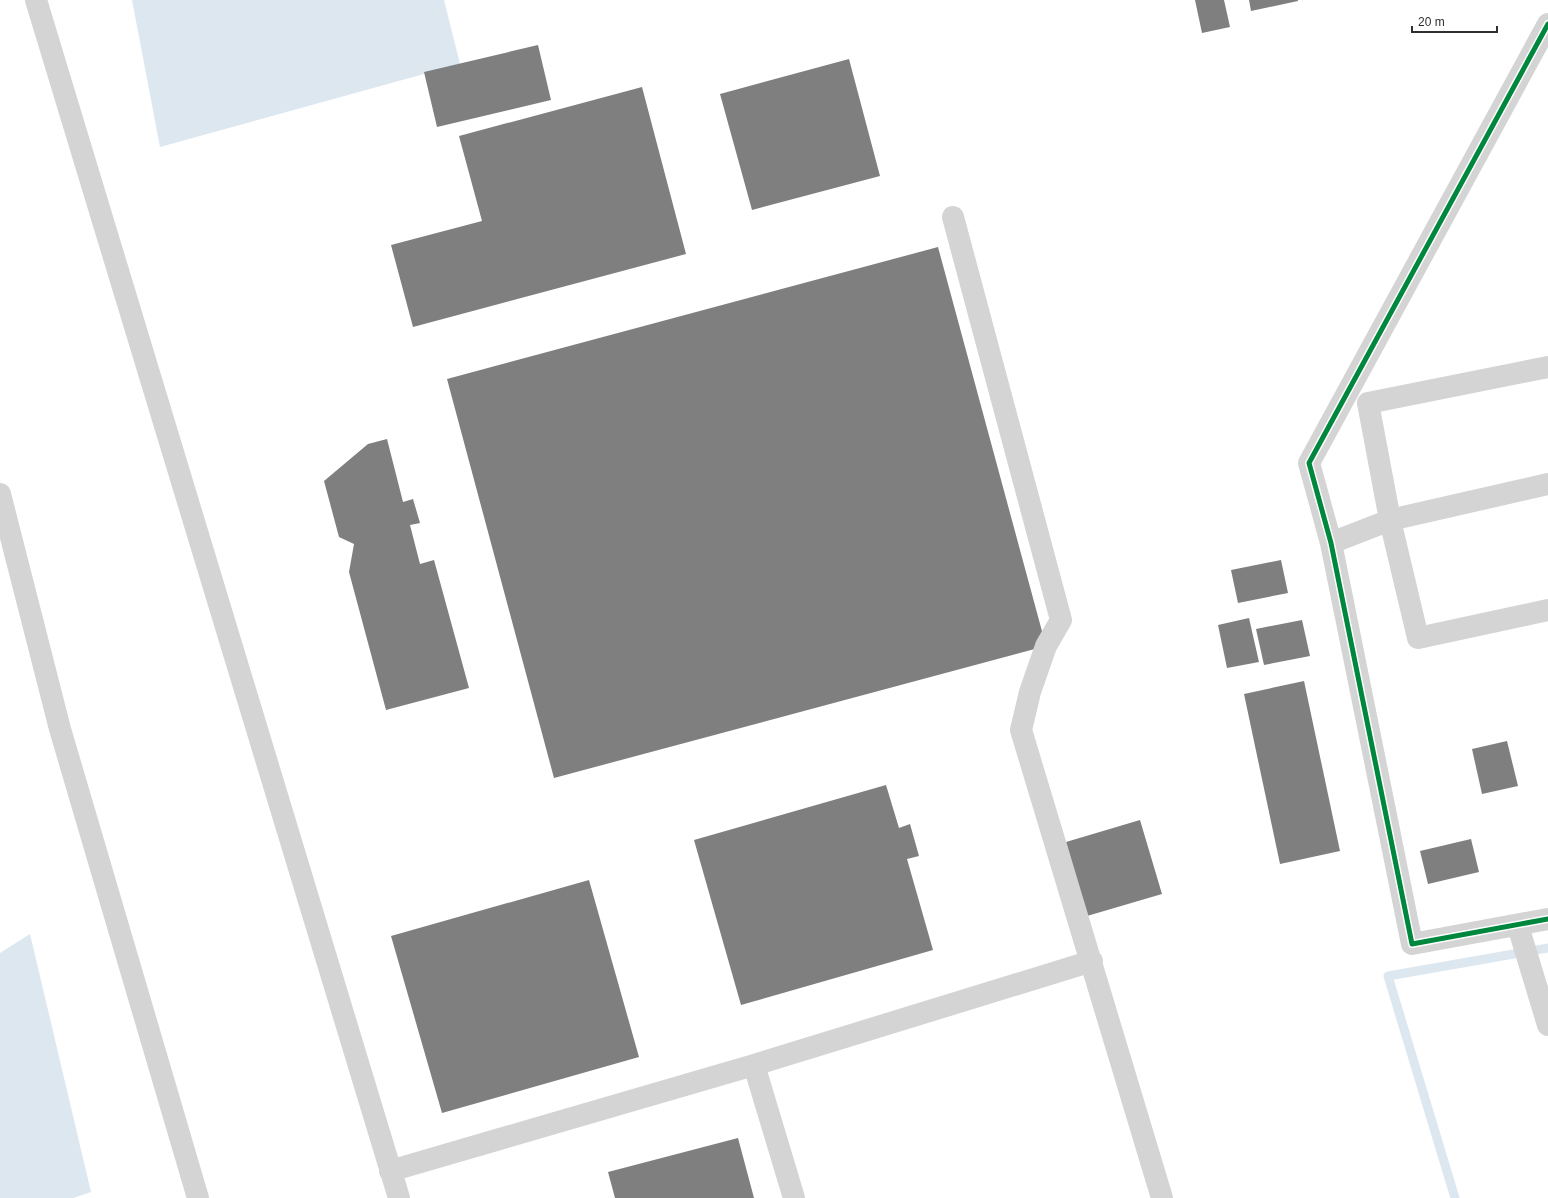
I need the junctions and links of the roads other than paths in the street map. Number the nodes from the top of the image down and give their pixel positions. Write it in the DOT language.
graph roads {
  1 [pos="36,0"];
  2 [pos="1548,24"];
  3 [pos="953,217"];
  4 [pos="1548,368"];
  5 [pos="1548,484"];
  6 [pos="0,494"];
  7 [pos="1390,520"];
  8 [pos="1331,543"];
  9 [pos="1548,610"];
  10 [pos="1548,920"];
  11 [pos="1518,926"];
  12 [pos="1092,960"];
  13 [pos="1548,1025"];
  14 [pos="754,1065"];
  15 [pos="390,1171"];
  16 [pos="198,1198"];
  17 [pos="399,1198"];
  18 [pos="794,1198"];
  19 [pos="1162,1198"];
  1 -- 15 [label="street"];
  2 -- 8 [label="street"];
  3 -- 12 [label="street"];
  4 -- 7 [label="street"];
  5 -- 7 [label="street"];
  6 -- 16 [label="street"];
  7 -- 8 [label="street"];
  7 -- 9 [label="street"];
  8 -- 11 [label="street"];
  10 -- 11 [label="street"];
  11 -- 13 [label="street"];
  12 -- 14 [label="street"];
  12 -- 19 [label="street"];
  14 -- 15 [label="street"];
  14 -- 18 [label="street"];
  15 -- 17 [label="street"];
}
